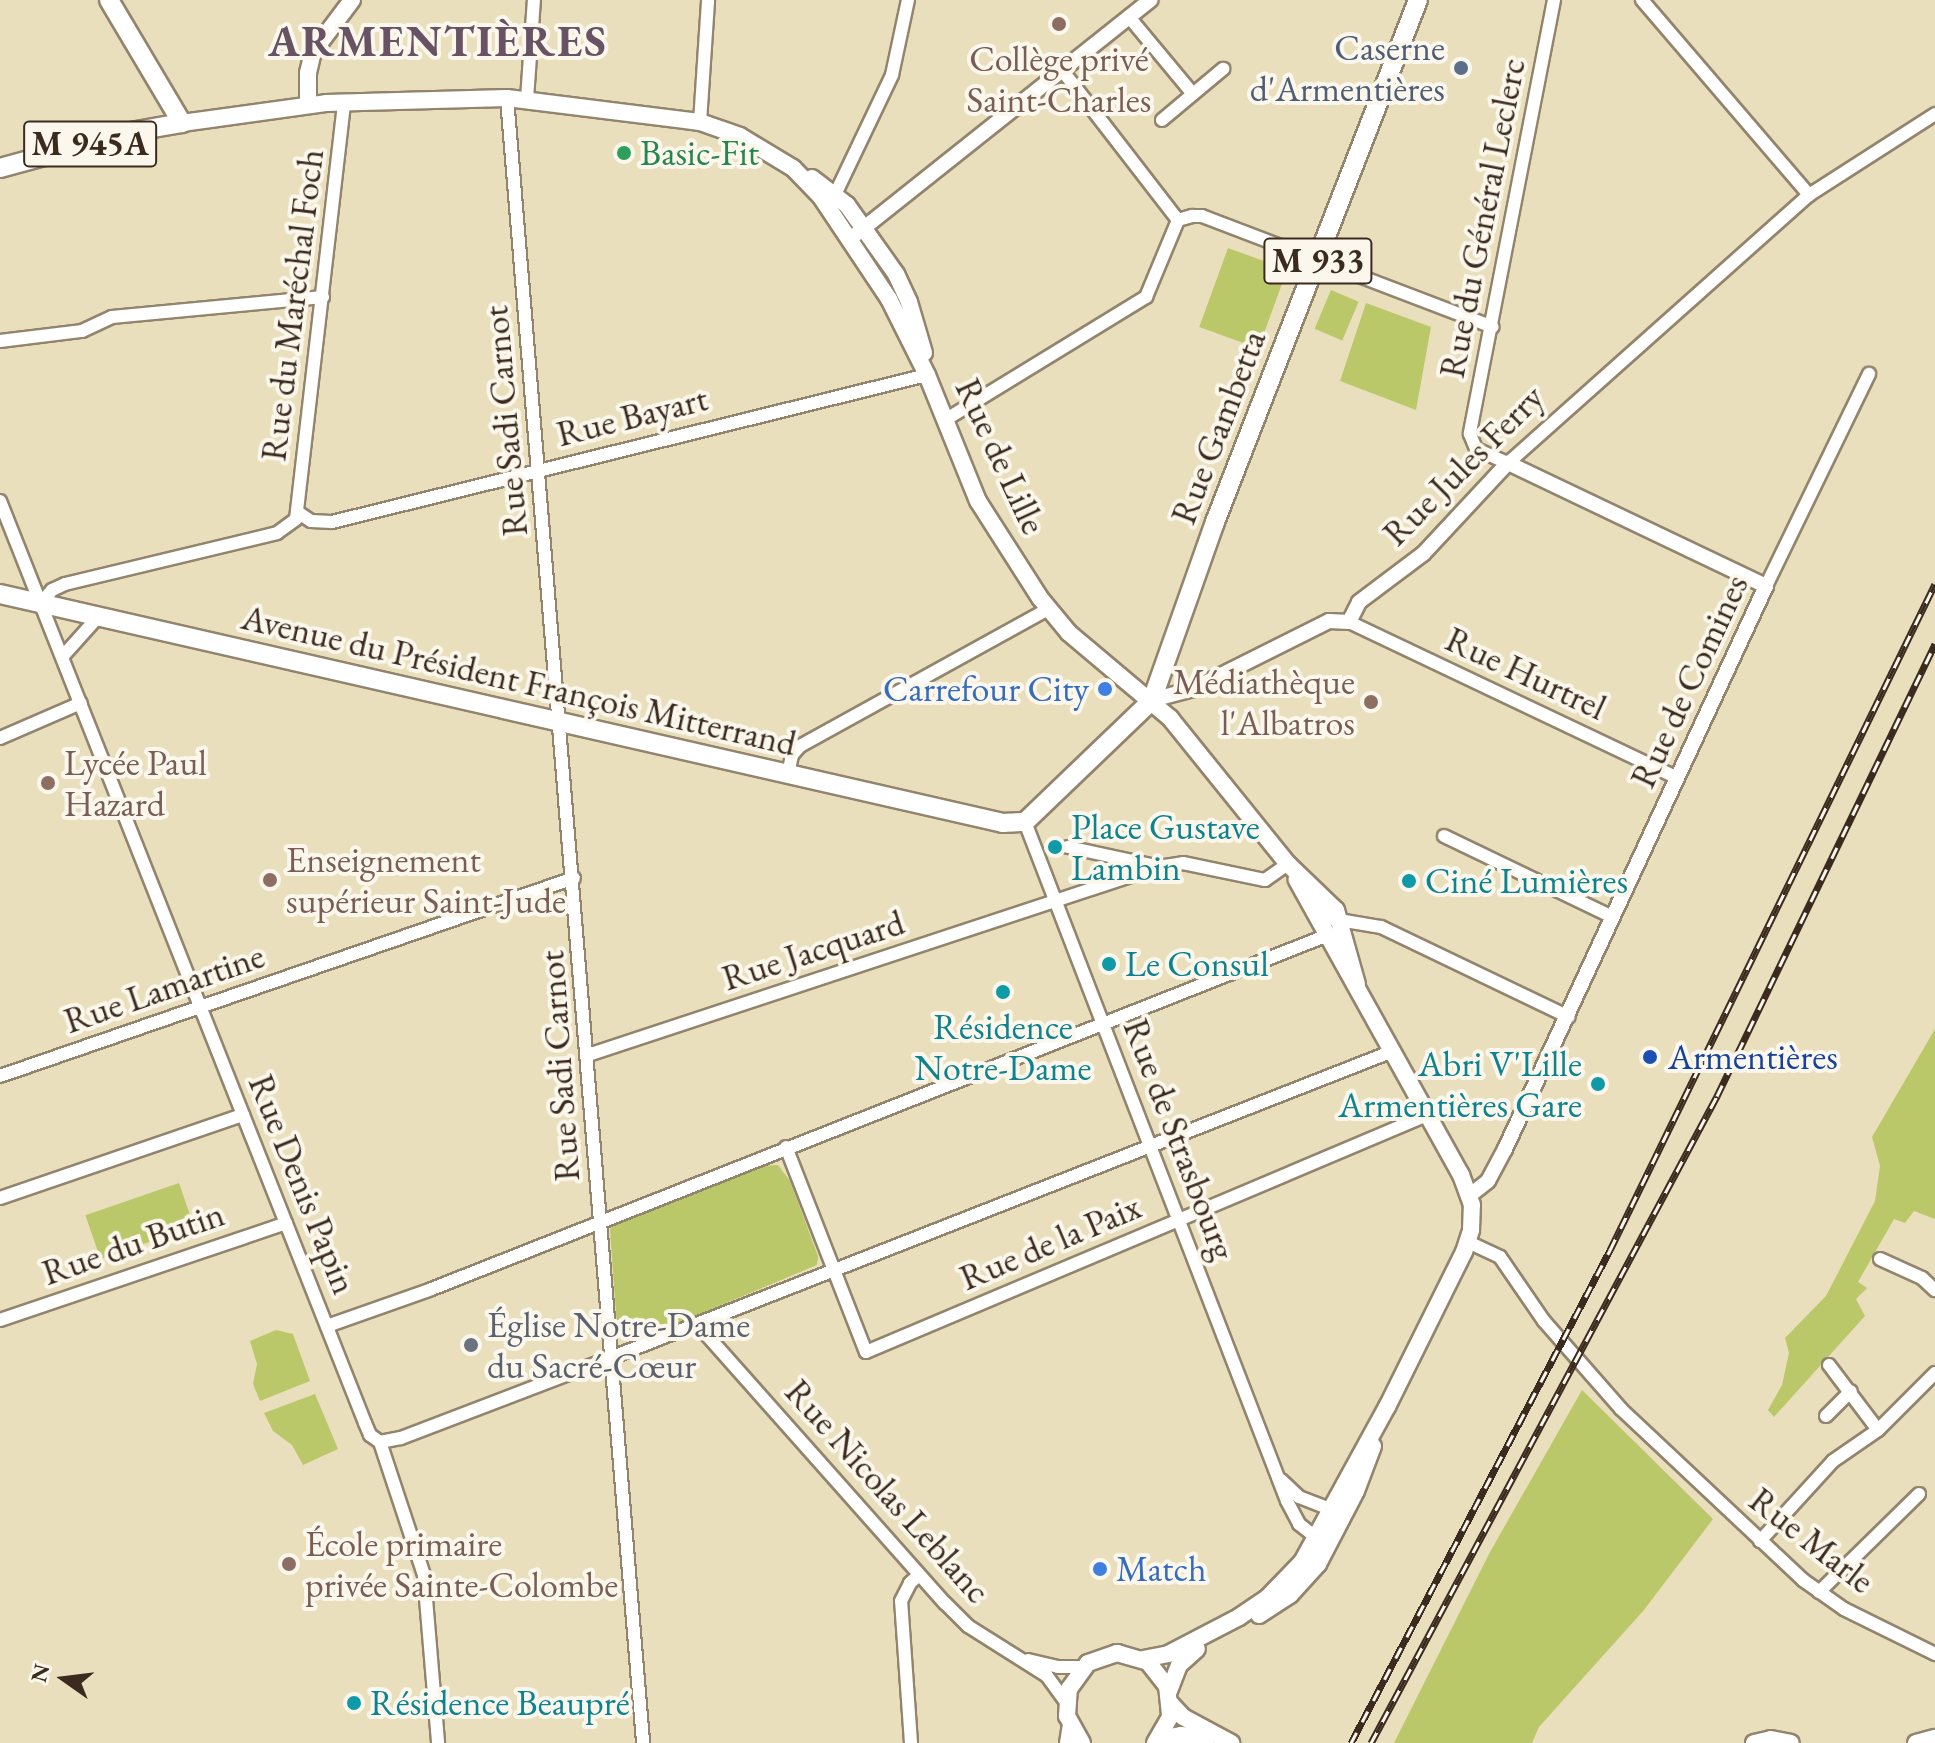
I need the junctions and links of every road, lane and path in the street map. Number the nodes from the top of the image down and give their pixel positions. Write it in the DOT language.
graph roads {
  1 [pos="109,0"];
  2 [pos="352,0"];
  3 [pos="534,0"];
  4 [pos="708,0"];
  5 [pos="908,0"];
  6 [pos="1151,0"];
  7 [pos="1418,0"];
  8 [pos="1554,0"];
  9 [pos="1642,0"];
  10 [pos="1129,17"];
  11 [pos="1223,69"];
  12 [pos="1062,70"];
  13 [pos="1193,94"];
  14 [pos="507,98"];
  15 [pos="527,99"];
  16 [pos="344,103"];
  17 [pos="308,105"];
  18 [pos="1935,114"];
  19 [pos="1162,120"];
  20 [pos="700,122"];
  21 [pos="182,123"];
  22 [pos="0,168"];
  23 [pos="1809,195"];
  24 [pos="832,201"];
  25 [pos="1178,220"];
  26 [pos="864,228"];
  27 [pos="850,239"];
  28 [pos="1318,260"];
  29 [pos="323,297"];
  30 [pos="1492,327"];
  31 [pos="0,341"];
  32 [pos="1869,374"];
  33 [pos="927,375"];
  34 [pos="945,420"];
  35 [pos="1508,463"];
  36 [pos="539,470"];
  37 [pos="0,501"];
  38 [pos="299,513"];
  39 [pos="1766,586"];
  40 [pos="0,594"];
  41 [pos="40,604"];
  42 [pos="1048,609"];
  43 [pos="98,617"];
  44 [pos="1349,622"];
  45 [pos="63,656"];
  46 [pos="1152,700"];
  47 [pos="81,703"];
  48 [pos="559,723"];
  49 [pos="0,738"];
  50 [pos="788,774"];
  51 [pos="1677,778"];
  52 [pos="1025,822"];
  53 [pos="1444,836"];
  54 [pos="1068,847"];
  55 [pos="1288,864"];
  56 [pos="1158,867"];
  57 [pos="574,878"];
  58 [pos="1057,901"];
  59 [pos="1612,917"];
  60 [pos="1341,921"];
  61 [pos="1328,935"];
  62 [pos="1357,984"];
  63 [pos="201,1006"];
  64 [pos="1569,1017"];
  65 [pos="1103,1024"];
  66 [pos="1393,1051"];
  67 [pos="588,1055"];
  68 [pos="0,1076"];
  69 [pos="243,1115"];
  70 [pos="1427,1115"];
  71 [pos="1150,1146"];
  72 [pos="786,1147"];
  73 [pos="1470,1195"];
  74 [pos="0,1198"];
  75 [pos="601,1220"];
  76 [pos="1180,1220"];
  77 [pos="286,1223"];
  78 [pos="1468,1242"];
  79 [pos="1880,1259"];
  80 [pos="833,1269"];
  81 [pos="1935,1290"];
  82 [pos="0,1320"];
  83 [pos="697,1324"];
  84 [pos="327,1326"];
  85 [pos="610,1358"];
  86 [pos="1829,1365"];
  87 [pos="1935,1373"];
  88 [pos="1851,1391"];
  89 [pos="1826,1416"];
  90 [pos="1878,1430"];
  91 [pos="380,1442"];
  92 [pos="1279,1478"];
  93 [pos="1919,1494"];
  94 [pos="1338,1512"];
  95 [pos="1760,1541"];
  96 [pos="1322,1542"];
  97 [pos="919,1575"];
  98 [pos="1819,1592"];
  99 [pos="1010,1654"];
  100 [pos="1935,1654"];
  101 [pos="1143,1659"];
  102 [pos="1083,1667"];
  103 [pos="1170,1698"];
  104 [pos="1067,1704"];
  105 [pos="1070,1724"];
  106 [pos="1935,1738"];
  107 [pos="1157,1741"];
  108 [pos="438,1743"];
  109 [pos="643,1743"];
  110 [pos="911,1743"];
  111 [pos="1067,1743"];
  112 [pos="1082,1743"];
  113 [pos="1229,1743"];
  114 [pos="1754,1743"];
  115 [pos="1791,1743"];
  116 [pos="1916,1743"];
  1 -- 21 [label="main road"];
  2 -- 17 [label="main road"];
  3 -- 15 [label="street"];
  4 -- 20 [label="street"];
  5 -- 24 [label="street"];
  6 -- 10 [label="street"];
  7 -- 28 [label="main road, Rue Gambetta / M 933"];
  8 -- 30 [label="street, Rue du Général Leclerc"];
  9 -- 23 [label="street"];
  10 -- 12 [label="street"];
  10 -- 13 [label="street"];
  11 -- 13 [label="street"];
  12 -- 25 [label="street"];
  12 -- 26 [label="street"];
  13 -- 19 [label="street"];
  14 -- 15 [label="main road, Rue de Lille"];
  14 -- 16 [label="main road, Rue de Lille"];
  14 -- 36 [label="street, Rue Sadi Carnot"];
  15 -- 20 [label="main road, Rue de Lille"];
  16 -- 17 [label="main road, Rue de Lille"];
  16 -- 29 [label="street, Rue du Maréchal Foch"];
  17 -- 21 [label="main road, M 945A"];
  18 -- 23 [label="street, Rue Jules Ferry"];
  20 -- 24 [label="main road, Rue de Lille"];
  21 -- 22 [label="main road, M 945A"];
  23 -- 35 [label="street, Rue Jules Ferry"];
  24 -- 26 [label="main road, Rue de Lille"];
  24 -- 27 [label="main road, Rue de Lille"];
  25 -- 28 [label="street"];
  25 -- 34 [label="street"];
  26 -- 27 [label="street"];
  26 -- 33 [label="main road, Rue de Lille"];
  27 -- 33 [label="main road, Rue de Lille"];
  28 -- 30 [label="street"];
  28 -- 46 [label="main road, Rue Gambetta / M 933"];
  29 -- 31 [label="street"];
  29 -- 38 [label="street, Rue du Maréchal Foch"];
  30 -- 35 [label="street, Rue du Général Leclerc"];
  32 -- 39 [label="street, Rue de Comines"];
  33 -- 34 [label="main road, Rue de Lille"];
  33 -- 36 [label="street, Rue Bayart"];
  34 -- 42 [label="main road, Rue de Lille"];
  35 -- 39 [label="street"];
  35 -- 44 [label="street, Rue Jules Ferry"];
  36 -- 38 [label="street, Rue Bayart"];
  36 -- 48 [label="street, Rue Sadi Carnot"];
  37 -- 41 [label="street, Rue Denis Papin"];
  38 -- 41 [label="street"];
  39 -- 51 [label="street, Rue de Comines"];
  40 -- 41 [label="main road, Avenue du Président François Mitterrand"];
  41 -- 43 [label="main road, Avenue du Président François Mitterrand"];
  41 -- 45 [label="street, Rue Denis Papin"];
  42 -- 46 [label="main road, Rue de Lille"];
  42 -- 50 [label="street"];
  43 -- 45 [label="street"];
  43 -- 48 [label="main road, Avenue du Président François Mitterrand"];
  44 -- 46 [label="street"];
  44 -- 51 [label="street, Rue Hurtrel"];
  45 -- 47 [label="street, Rue Denis Papin"];
  46 -- 52 [label="main road"];
  46 -- 55 [label="main road, Rue de Lille"];
  47 -- 49 [label="street"];
  47 -- 63 [label="street, Rue Denis Papin"];
  48 -- 50 [label="main road, Avenue du Président François Mitterrand"];
  48 -- 57 [label="street, Rue Sadi Carnot"];
  50 -- 52 [label="main road, Avenue du Président François Mitterrand"];
  51 -- 59 [label="street, Rue de Comines"];
  52 -- 58 [label="street, Rue de Strasbourg"];
  53 -- 59 [label="street"];
  54 -- 56 [label="street"];
  55 -- 56 [label="street"];
  55 -- 60 [label="main road"];
  55 -- 61 [label="main road"];
  56 -- 58 [label="street"];
  57 -- 63 [label="street, Rue Lamartine"];
  57 -- 67 [label="street, Rue Sadi Carnot"];
  58 -- 65 [label="street, Rue de Strasbourg"];
  58 -- 67 [label="street, Rue Jacquard"];
  59 -- 64 [label="street, Rue de Comines"];
  60 -- 62 [label="main road"];
  60 -- 64 [label="street"];
  61 -- 62 [label="main road"];
  61 -- 65 [label="street"];
  62 -- 66 [label="main road"];
  63 -- 68 [label="street, Rue Lamartine"];
  63 -- 69 [label="street, Rue Denis Papin"];
  64 -- 73 [label="street, Rue de Comines"];
  65 -- 71 [label="street, Rue de Strasbourg"];
  65 -- 72 [label="street"];
  66 -- 70 [label="main road"];
  66 -- 71 [label="street"];
  67 -- 75 [label="street, Rue Sadi Carnot"];
  69 -- 74 [label="street"];
  69 -- 77 [label="street, Rue Denis Papin"];
  70 -- 73 [label="main road"];
  70 -- 76 [label="street, Rue de la Paix"];
  71 -- 76 [label="street, Rue de Strasbourg"];
  71 -- 80 [label="street"];
  72 -- 75 [label="street"];
  72 -- 80 [label="street"];
  73 -- 78 [label="main road"];
  75 -- 84 [label="street"];
  75 -- 85 [label="street, Rue Sadi Carnot"];
  76 -- 80 [label="street, Rue de la Paix"];
  76 -- 92 [label="street, Rue de Strasbourg"];
  77 -- 82 [label="street, Rue du Butin"];
  77 -- 84 [label="street, Rue Denis Papin"];
  78 -- 94 [label="main road"];
  78 -- 95 [label="street, Rue Marle"];
  79 -- 81 [label="street"];
  80 -- 83 [label="street"];
  83 -- 85 [label="street"];
  83 -- 97 [label="street, Rue Nicolas Leblanc"];
  84 -- 91 [label="street, Rue Denis Papin"];
  85 -- 91 [label="street"];
  85 -- 109 [label="street, Rue Sadi Carnot"];
  86 -- 88 [label="street"];
  87 -- 90 [label="street"];
  88 -- 89 [label="street"];
  88 -- 90 [label="street"];
  90 -- 95 [label="street"];
  91 -- 108 [label="street, Rue Denis Papin"];
  92 -- 94 [label="street"];
  92 -- 96 [label="street, Rue de Strasbourg"];
  93 -- 98 [label="street"];
  94 -- 96 [label="main road"];
  95 -- 98 [label="street, Rue Marle"];
  96 -- 101 [label="main road"];
  96 -- 103 [label="main road"];
  97 -- 99 [label="street, Rue Nicolas Leblanc"];
  97 -- 110 [label="street"];
  98 -- 100 [label="street, Rue Marle"];
  99 -- 102 [label="street, Rue Nicolas Leblanc"];
  99 -- 104 [label="street, Rue Nicolas Leblanc"];
  101 -- 102 [label="main road"];
  101 -- 103 [label="main road"];
  102 -- 104 [label="main road"];
  103 -- 107 [label="main road"];
  103 -- 113 [label="main road"];
  104 -- 105 [label="main road"];
  105 -- 111 [label="street"];
  105 -- 112 [label="main road"];
  106 -- 116 [label="main road"];
  107 -- 113 [label="main road"];
  114 -- 115 [label="main road"];
}
